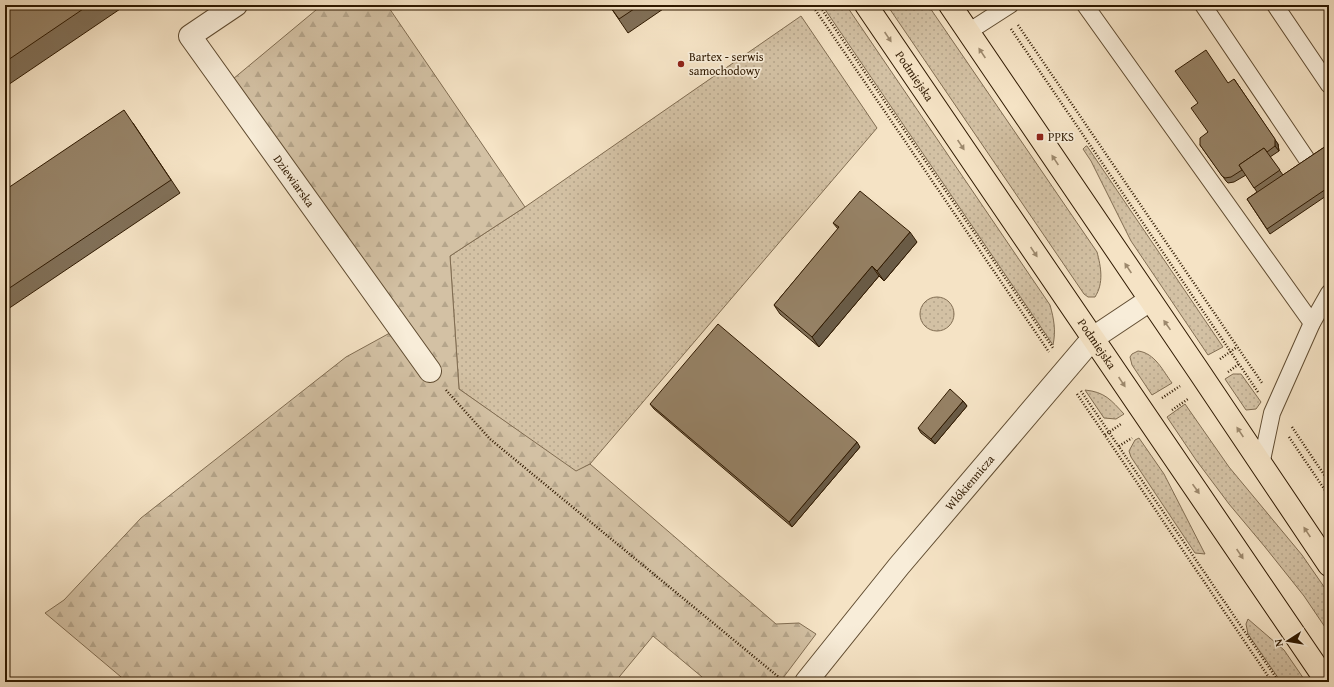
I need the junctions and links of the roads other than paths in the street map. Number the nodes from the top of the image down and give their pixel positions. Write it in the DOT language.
graph roads {
  1 [pos="236,5"];
  2 [pos="866,5"];
  3 [pos="950,5"];
  4 [pos="1084,5"];
  5 [pos="1203,5"];
  6 [pos="1275,5"];
  7 [pos="1005,8"];
  8 [pos="968,32"];
  9 [pos="1329,85"];
  10 [pos="1310,164"];
  11 [pos="1329,293"];
  12 [pos="1150,300"];
  13 [pos="1312,323"];
  14 [pos="1092,338"];
  15 [pos="430,371"];
  16 [pos="1262,464"];
  17 [pos="1329,565"];
  18 [pos="806,682"];
  19 [pos="1327,682"];
  1 -- 15 [label="street, Dziewiarska"];
  2 -- 14 [label="main road, Podmiejska, one-way"];
  3 -- 8 [label="main road"];
  4 -- 13 [label="lane"];
  5 -- 10 [label="lane"];
  6 -- 9 [label="lane"];
  7 -- 8 [label="lane"];
  12 -- 8 [label="main road, one-way"];
  11 -- 13 [label="lane"];
  12 -- 14 [label="street, Włókiennicza"];
  16 -- 12 [label="main road, one-way"];
  13 -- 16 [label="lane"];
  14 -- 18 [label="street, Włókiennicza"];
  14 -- 19 [label="main road, Podmiejska, one-way"];
  17 -- 16 [label="main road, one-way"];
}
